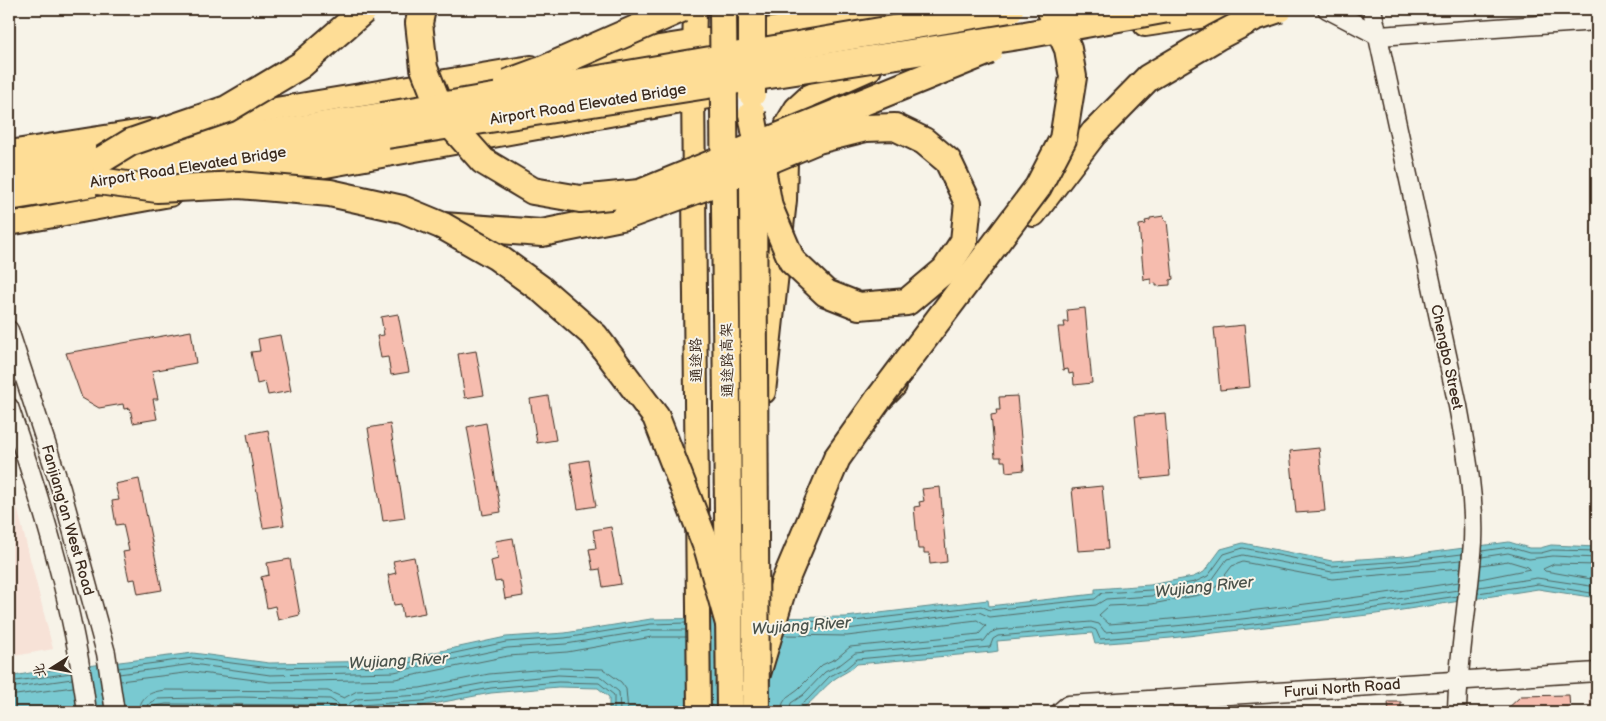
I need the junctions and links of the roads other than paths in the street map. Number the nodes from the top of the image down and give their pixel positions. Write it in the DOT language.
graph roads {
  1 [pos="365,9"];
  2 [pos="422,9"];
  3 [pos="681,9"];
  4 [pos="695,9"];
  5 [pos="723,9"];
  6 [pos="761,9"];
  7 [pos="825,9"];
  8 [pos="888,9"];
  9 [pos="1010,9"];
  10 [pos="1050,9"];
  11 [pos="1168,9"];
  12 [pos="1252,9"];
  13 [pos="1279,9"];
  14 [pos="1327,9"];
  15 [pos="1372,9"];
  16 [pos="853,15"];
  17 [pos="756,20"];
  18 [pos="1597,21"];
  19 [pos="1025,35"];
  20 [pos="1379,36"];
  21 [pos="695,41"];
  22 [pos="870,69"];
  23 [pos="760,88"];
  24 [pos="693,100"];
  25 [pos="466,102"];
  26 [pos="752,114"];
  27 [pos="9,152"];
  28 [pos="101,170"];
  29 [pos="9,174"];
  30 [pos="9,197"];
  31 [pos="9,224"];
  32 [pos="443,226"];
  33 [pos="9,330"];
  34 [pos="878,400"];
  35 [pos="9,407"];
  36 [pos="761,422"];
  37 [pos="729,624"];
  38 [pos="758,672"];
  39 [pos="1597,672"];
  40 [pos="1457,681"];
  41 [pos="87,712"];
  42 [pos="115,712"];
  43 [pos="699,712"];
  44 [pos="730,712"];
  45 [pos="758,712"];
  46 [pos="1060,712"];
  47 [pos="1457,712"];
  1 -- 28 [label="highway, bridge"];
  2 -- 19 [label="highway, bridge"];
  3 -- 25 [label="highway, bridge"];
  4 -- 21 [label="main road, 通途路"];
  5 -- 37 [label="highway, 通途路高架, bridge"];
  6 -- 17 [label="main road"];
  7 -- 16 [label="main road"];
  8 -- 16 [label="main road"];
  9 -- 25 [label="highway, Airport Road Elevated Bridge, bridge"];
  10 -- 34 [label="highway, bridge"];
  11 -- 19 [label="highway, Airport Road Elevated Bridge, bridge"];
  12 -- 22 [label="main road"];
  13 -- 34 [label="highway, bridge"];
  14 -- 20 [label="street"];
  15 -- 20 [label="street, Chengbo Street"];
  16 -- 17 [label="main road"];
  17 -- 21 [label="main road"];
  17 -- 23 [label="main road"];
  17 -- 26 [label="highway, 通途路高架, bridge"];
  18 -- 20 [label="street"];
  19 -- 28 [label="highway, Airport Road Elevated Bridge, bridge"];
  20 -- 40 [label="street, Chengbo Street"];
  21 -- 24 [label="main road, 通途路"];
  21 -- 27 [label="main road"];
  22 -- 23 [label="main road"];
  22 -- 36 [label="main road"];
  23 -- 24 [label="main road"];
  23 -- 36 [label="main road"];
  24 -- 31 [label="main road"];
  24 -- 43 [label="main road, 通途路"];
  25 -- 28 [label="highway, Airport Road Elevated Bridge, bridge"];
  26 -- 32 [label="highway, bridge"];
  26 -- 38 [label="highway, 通途路高架, bridge"];
  28 -- 29 [label="highway, Airport Road Elevated Bridge"];
  28 -- 30 [label="highway, Airport Road Elevated Bridge"];
  28 -- 32 [label="highway, bridge"];
  32 -- 37 [label="highway, bridge"];
  33 -- 42 [label="street, Fanjiang'an West Road"];
  34 -- 38 [label="highway"];
  35 -- 41 [label="street, Fanjiang'an West Road"];
  36 -- 38 [label="main road"];
  37 -- 44 [label="highway, 通途路高架, bridge"];
  38 -- 45 [label="highway, 通途路高架, bridge"];
  39 -- 40 [label="street, Furui North Road"];
  40 -- 46 [label="street, Furui North Road"];
  40 -- 47 [label="street, Chengbo Street"];
}
